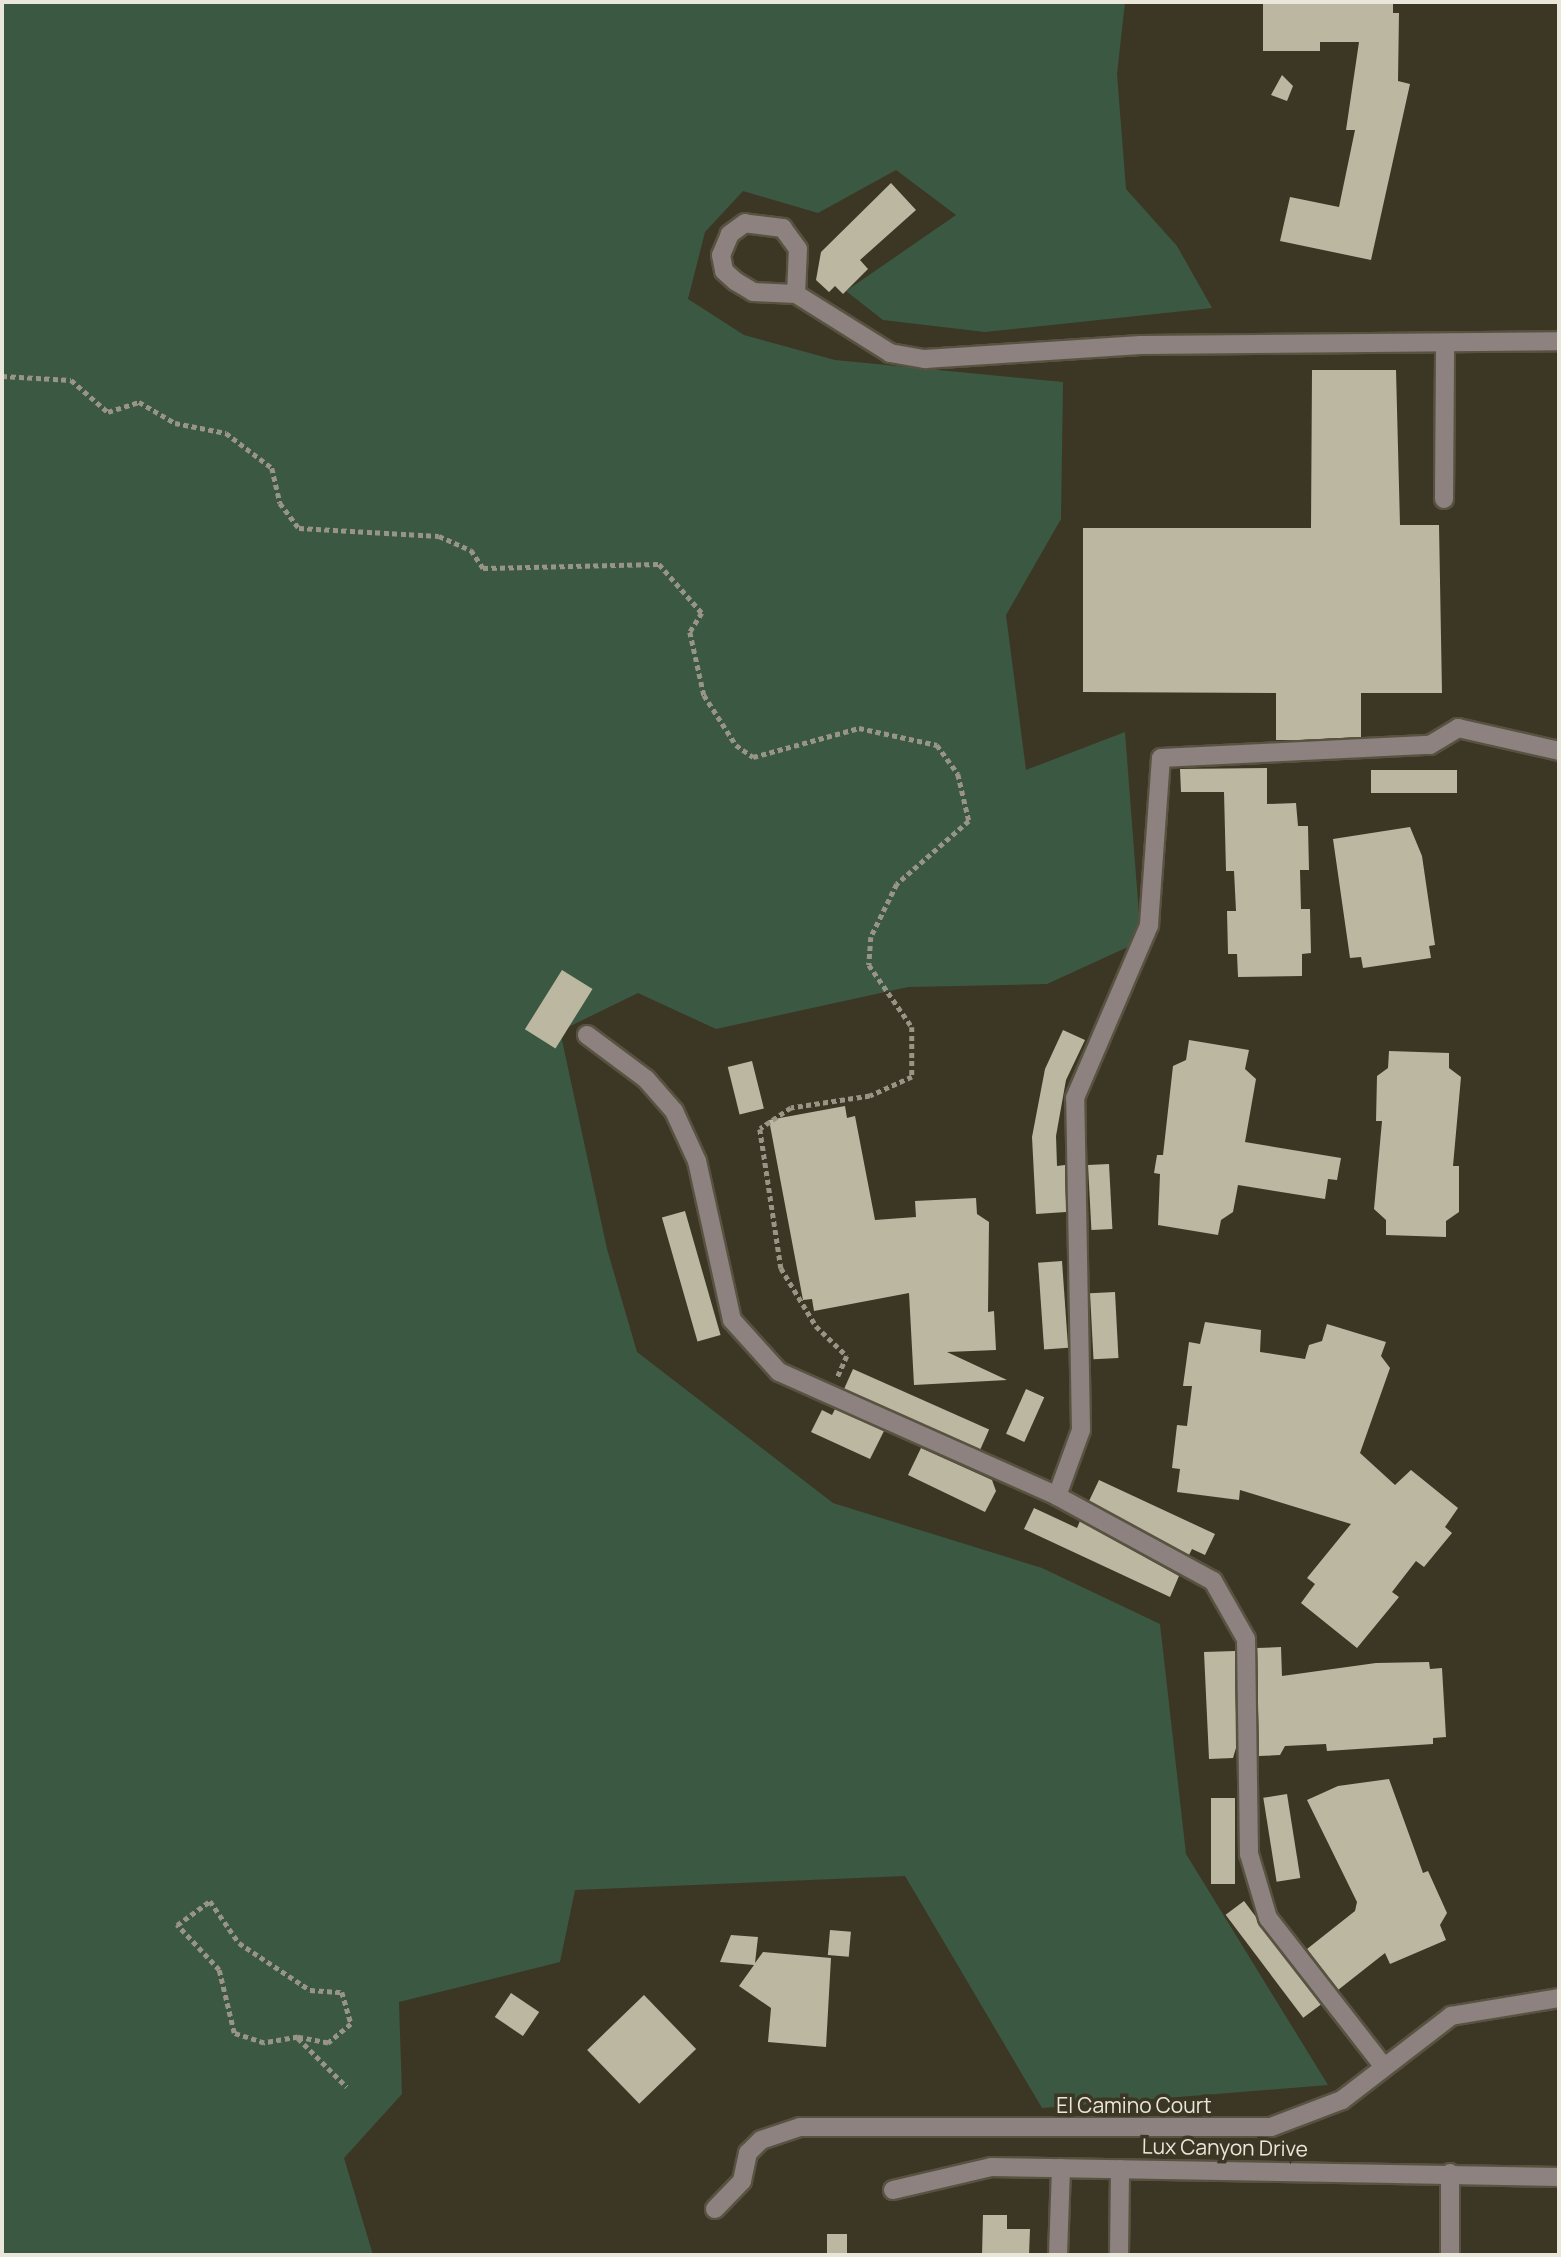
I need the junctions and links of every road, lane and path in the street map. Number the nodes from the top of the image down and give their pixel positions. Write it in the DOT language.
graph roads {
  1 [pos="796,294"];
  2 [pos="1559,341"];
  3 [pos="1445,343"];
  4 [pos="2,376"];
  5 [pos="1444,499"];
  6 [pos="1559,751"];
  7 [pos="587,1035"];
  8 [pos="829,1394"];
  9 [pos="1057,1496"];
  10 [pos="1559,1998"];
  11 [pos="298,2037"];
  12 [pos="1384,2067"];
  13 [pos="347,2087"];
  14 [pos="1061,2168"];
  15 [pos="1120,2169"];
  16 [pos="1450,2173"];
  17 [pos="1559,2177"];
  18 [pos="893,2190"];
  19 [pos="715,2209"];
  20 [pos="1058,2255"];
  21 [pos="1119,2255"];
  22 [pos="1450,2255"];
  1 -- 1 [label="street"];
  1 -- 3 [label="street"];
  2 -- 3 [label="street"];
  3 -- 5 [label="street"];
  4 -- 8 [label="path"];
  6 -- 9 [label="street"];
  7 -- 8 [label="street"];
  8 -- 9 [label="street"];
  9 -- 12 [label="street"];
  10 -- 12 [label="street, El Camino Court"];
  11 -- 11 [label="path"];
  11 -- 13 [label="path"];
  12 -- 19 [label="street, El Camino Court"];
  14 -- 15 [label="street, Lux Canyon Drive"];
  14 -- 18 [label="street, Lux Canyon Drive"];
  14 -- 20 [label="street"];
  15 -- 16 [label="street, Lux Canyon Drive"];
  15 -- 21 [label="street"];
  16 -- 17 [label="street, Lux Canyon Drive"];
  16 -- 22 [label="street"];
}
